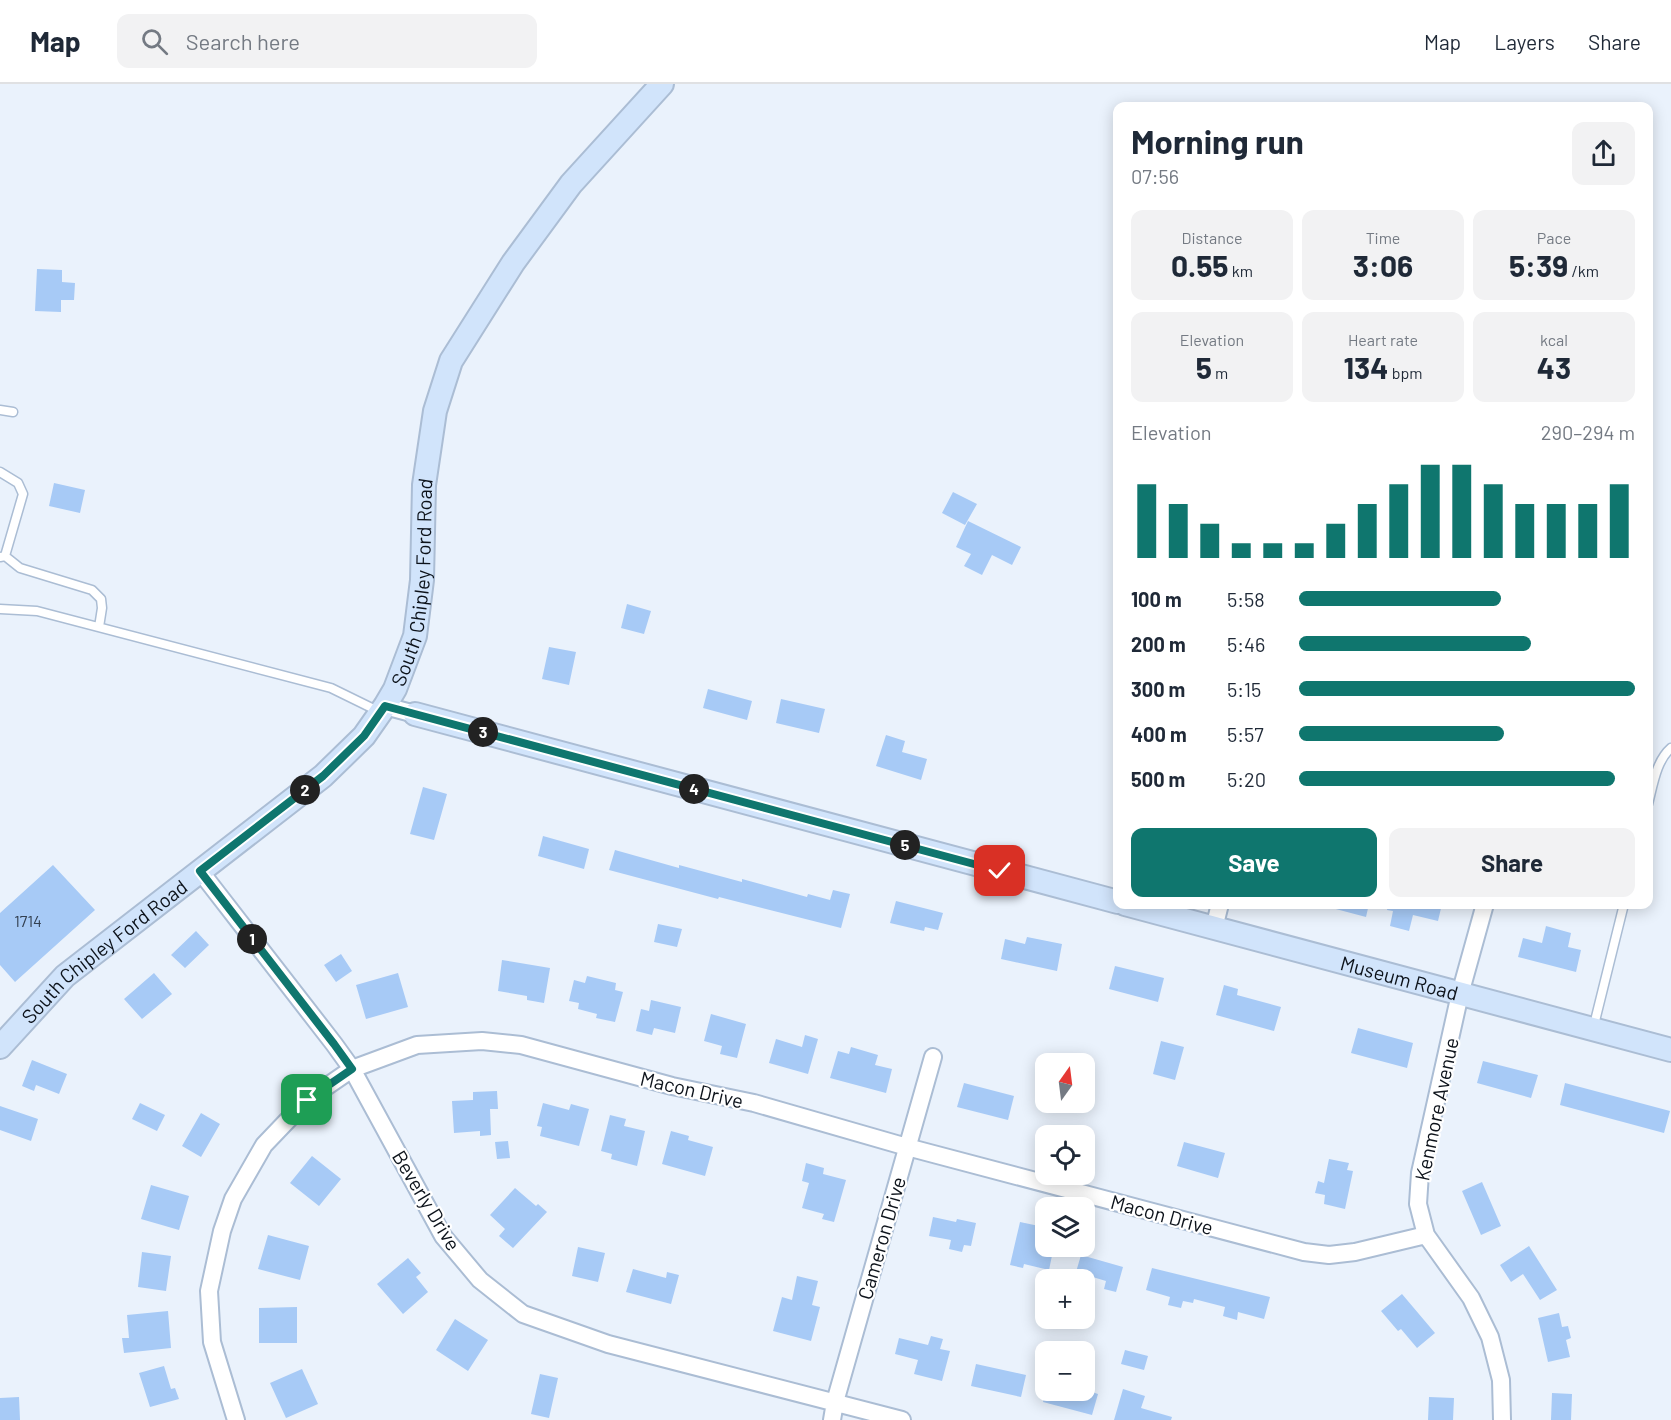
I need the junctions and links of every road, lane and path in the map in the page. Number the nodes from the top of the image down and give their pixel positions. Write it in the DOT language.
graph roads {
  1 [pos="662,84"];
  2 [pos="0,410"];
  3 [pos="14,412"];
  4 [pos="0,472"];
  5 [pos="2,557"];
  6 [pos="0,609"];
  7 [pos="99,627"];
  8 [pos="383,710"];
  9 [pos="415,714"];
  10 [pos="1671,748"];
  11 [pos="1653,786"];
  12 [pos="200,871"];
  13 [pos="1113,901"];
  14 [pos="1144,909"];
  15 [pos="1219,909"];
  16 [pos="1484,909"];
  17 [pos="1623,909"];
  18 [pos="1214,928"];
  19 [pos="1460,994"];
  20 [pos="1593,1029"];
  21 [pos="0,1047"];
  22 [pos="1671,1050"];
  23 [pos="933,1057"];
  24 [pos="352,1069"];
  25 [pos="907,1147"];
  26 [pos="1426,1235"];
  27 [pos="835,1402"];
  28 [pos="237,1420"];
  29 [pos="832,1420"];
  30 [pos="902,1420"];
  31 [pos="1502,1420"];
  1 -- 8 [label="street, South Chipley Ford Road"];
  2 -- 3 [label="lane"];
  4 -- 5 [label="lane"];
  5 -- 7 [label="lane"];
  6 -- 7 [label="lane"];
  7 -- 8 [label="lane"];
  8 -- 9 [label="street"];
  8 -- 12 [label="street, South Chipley Ford Road"];
  9 -- 13 [label="street"];
  10 -- 11 [label="lane"];
  12 -- 21 [label="street, South Chipley Ford Road"];
  12 -- 24 [label="street, Beverly Drive"];
  14 -- 18 [label="street, Museum Road"];
  15 -- 18 [label="street"];
  16 -- 19 [label="street, Kenmore Avenue"];
  17 -- 20 [label="lane"];
  18 -- 19 [label="street, Museum Road"];
  19 -- 20 [label="street, Museum Road"];
  19 -- 26 [label="street, Kenmore Avenue"];
  20 -- 22 [label="street, Museum Road"];
  23 -- 25 [label="street, Cameron Drive"];
  24 -- 25 [label="street, Macon Drive"];
  24 -- 27 [label="street, Beverly Drive"];
  24 -- 28 [label="street, Macon Drive"];
  25 -- 26 [label="street, Macon Drive"];
  25 -- 27 [label="street, Cameron Drive"];
  26 -- 31 [label="street, Kenmore Avenue"];
  27 -- 29 [label="street, Cameron Drive"];
  27 -- 30 [label="street, Beverly Drive"];
}
